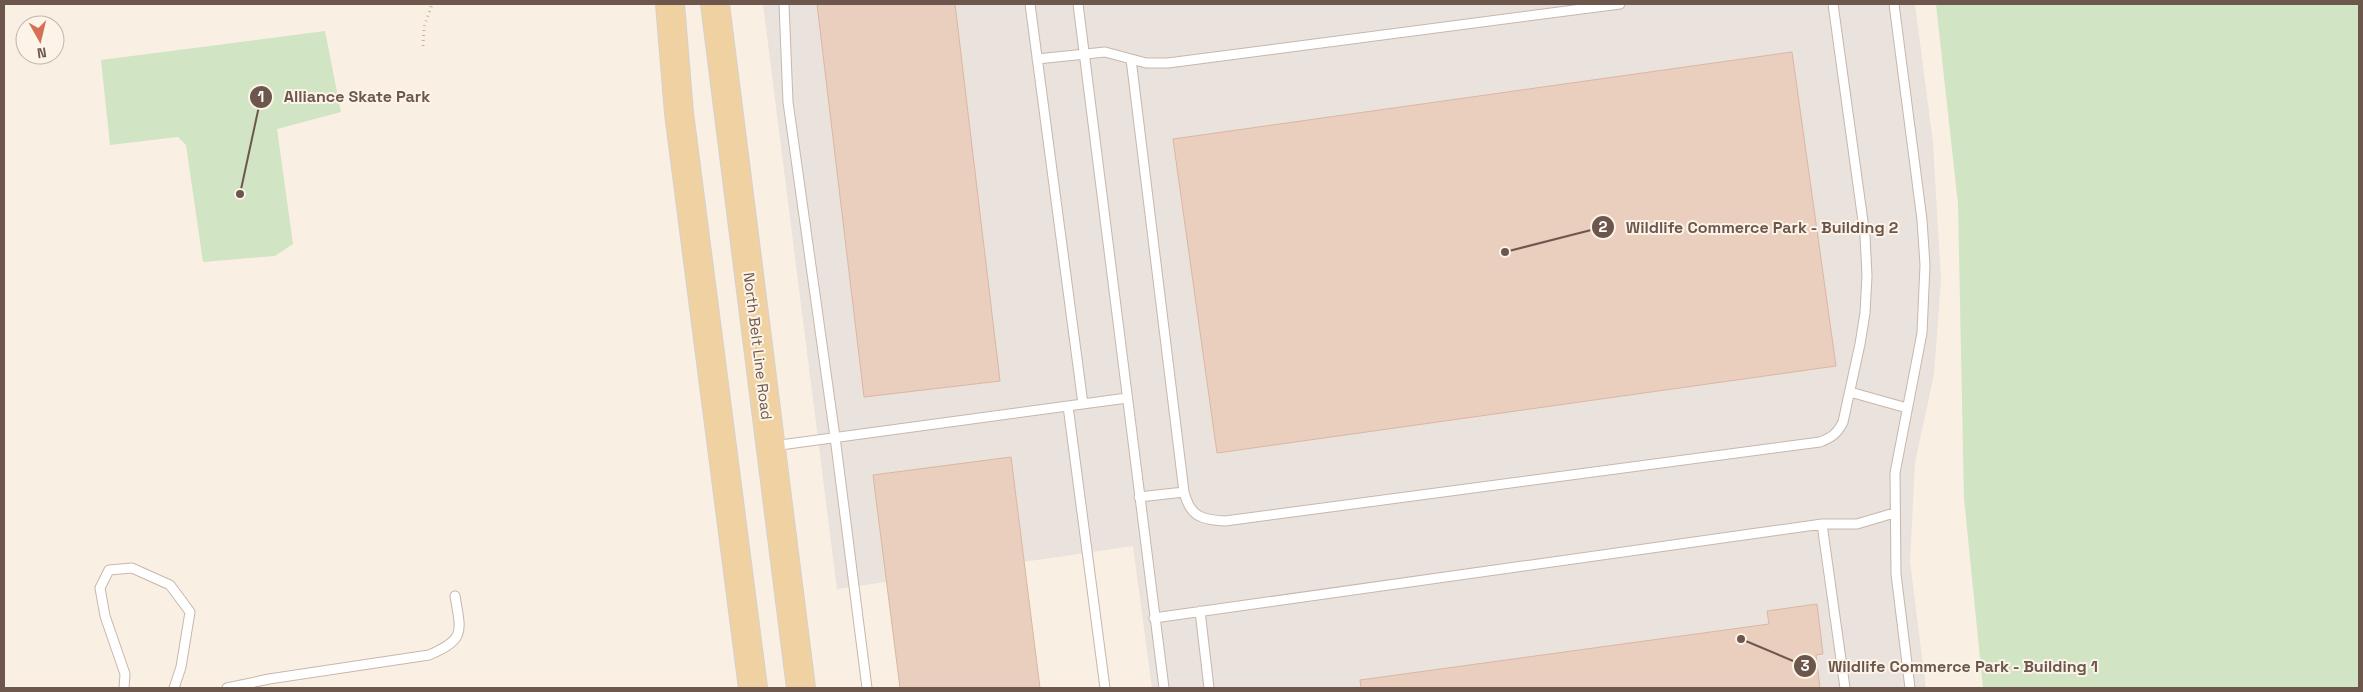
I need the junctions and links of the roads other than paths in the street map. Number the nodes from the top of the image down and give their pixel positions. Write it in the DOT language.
graph roads {
  1 [pos="670,4"];
  2 [pos="716,4"];
  3 [pos="784,4"];
  4 [pos="1030,4"];
  5 [pos="1078,4"];
  6 [pos="1620,4"];
  7 [pos="1833,4"];
  8 [pos="1894,4"];
  9 [pos="1085,54"];
  10 [pos="1037,59"];
  11 [pos="1131,59"];
  12 [pos="1850,392"];
  13 [pos="1127,398"];
  14 [pos="1083,404"];
  15 [pos="1068,406"];
  16 [pos="1907,408"];
  17 [pos="836,437"];
  18 [pos="770,446"];
  19 [pos="1184,492"];
  20 [pos="1139,496"];
  21 [pos="1894,513"];
  22 [pos="1822,524"];
  23 [pos="455,596"];
  24 [pos="1200,611"];
  25 [pos="1154,618"];
  26 [pos="124,688"];
  27 [pos="174,688"];
  28 [pos="227,688"];
  29 [pos="754,688"];
  30 [pos="801,688"];
  31 [pos="867,688"];
  32 [pos="1106,688"];
  33 [pos="1164,688"];
  34 [pos="1209,688"];
  35 [pos="1845,688"];
  36 [pos="1910,688"];
  1 -- 29 [label="main road"];
  2 -- 18 [label="main road, North Belt Line Road"];
  3 -- 17 [label="lane"];
  4 -- 10 [label="lane"];
  5 -- 9 [label="lane"];
  6 -- 11 [label="lane"];
  7 -- 12 [label="lane"];
  8 -- 16 [label="lane"];
  9 -- 10 [label="lane"];
  9 -- 11 [label="lane"];
  9 -- 13 [label="lane"];
  10 -- 14 [label="lane"];
  11 -- 19 [label="lane"];
  12 -- 16 [label="lane"];
  12 -- 19 [label="lane"];
  13 -- 14 [label="lane"];
  13 -- 20 [label="lane"];
  14 -- 15 [label="lane"];
  15 -- 17 [label="lane"];
  15 -- 32 [label="lane"];
  16 -- 21 [label="lane"];
  17 -- 18 [label="lane"];
  17 -- 31 [label="lane"];
  18 -- 30 [label="main road, North Belt Line Road"];
  19 -- 20 [label="lane"];
  20 -- 25 [label="lane"];
  21 -- 22 [label="lane"];
  21 -- 36 [label="lane"];
  22 -- 24 [label="lane"];
  22 -- 35 [label="lane"];
  23 -- 28 [label="lane"];
  24 -- 25 [label="lane"];
  24 -- 34 [label="lane"];
  25 -- 33 [label="lane"];
  26 -- 27 [label="lane"];
}
